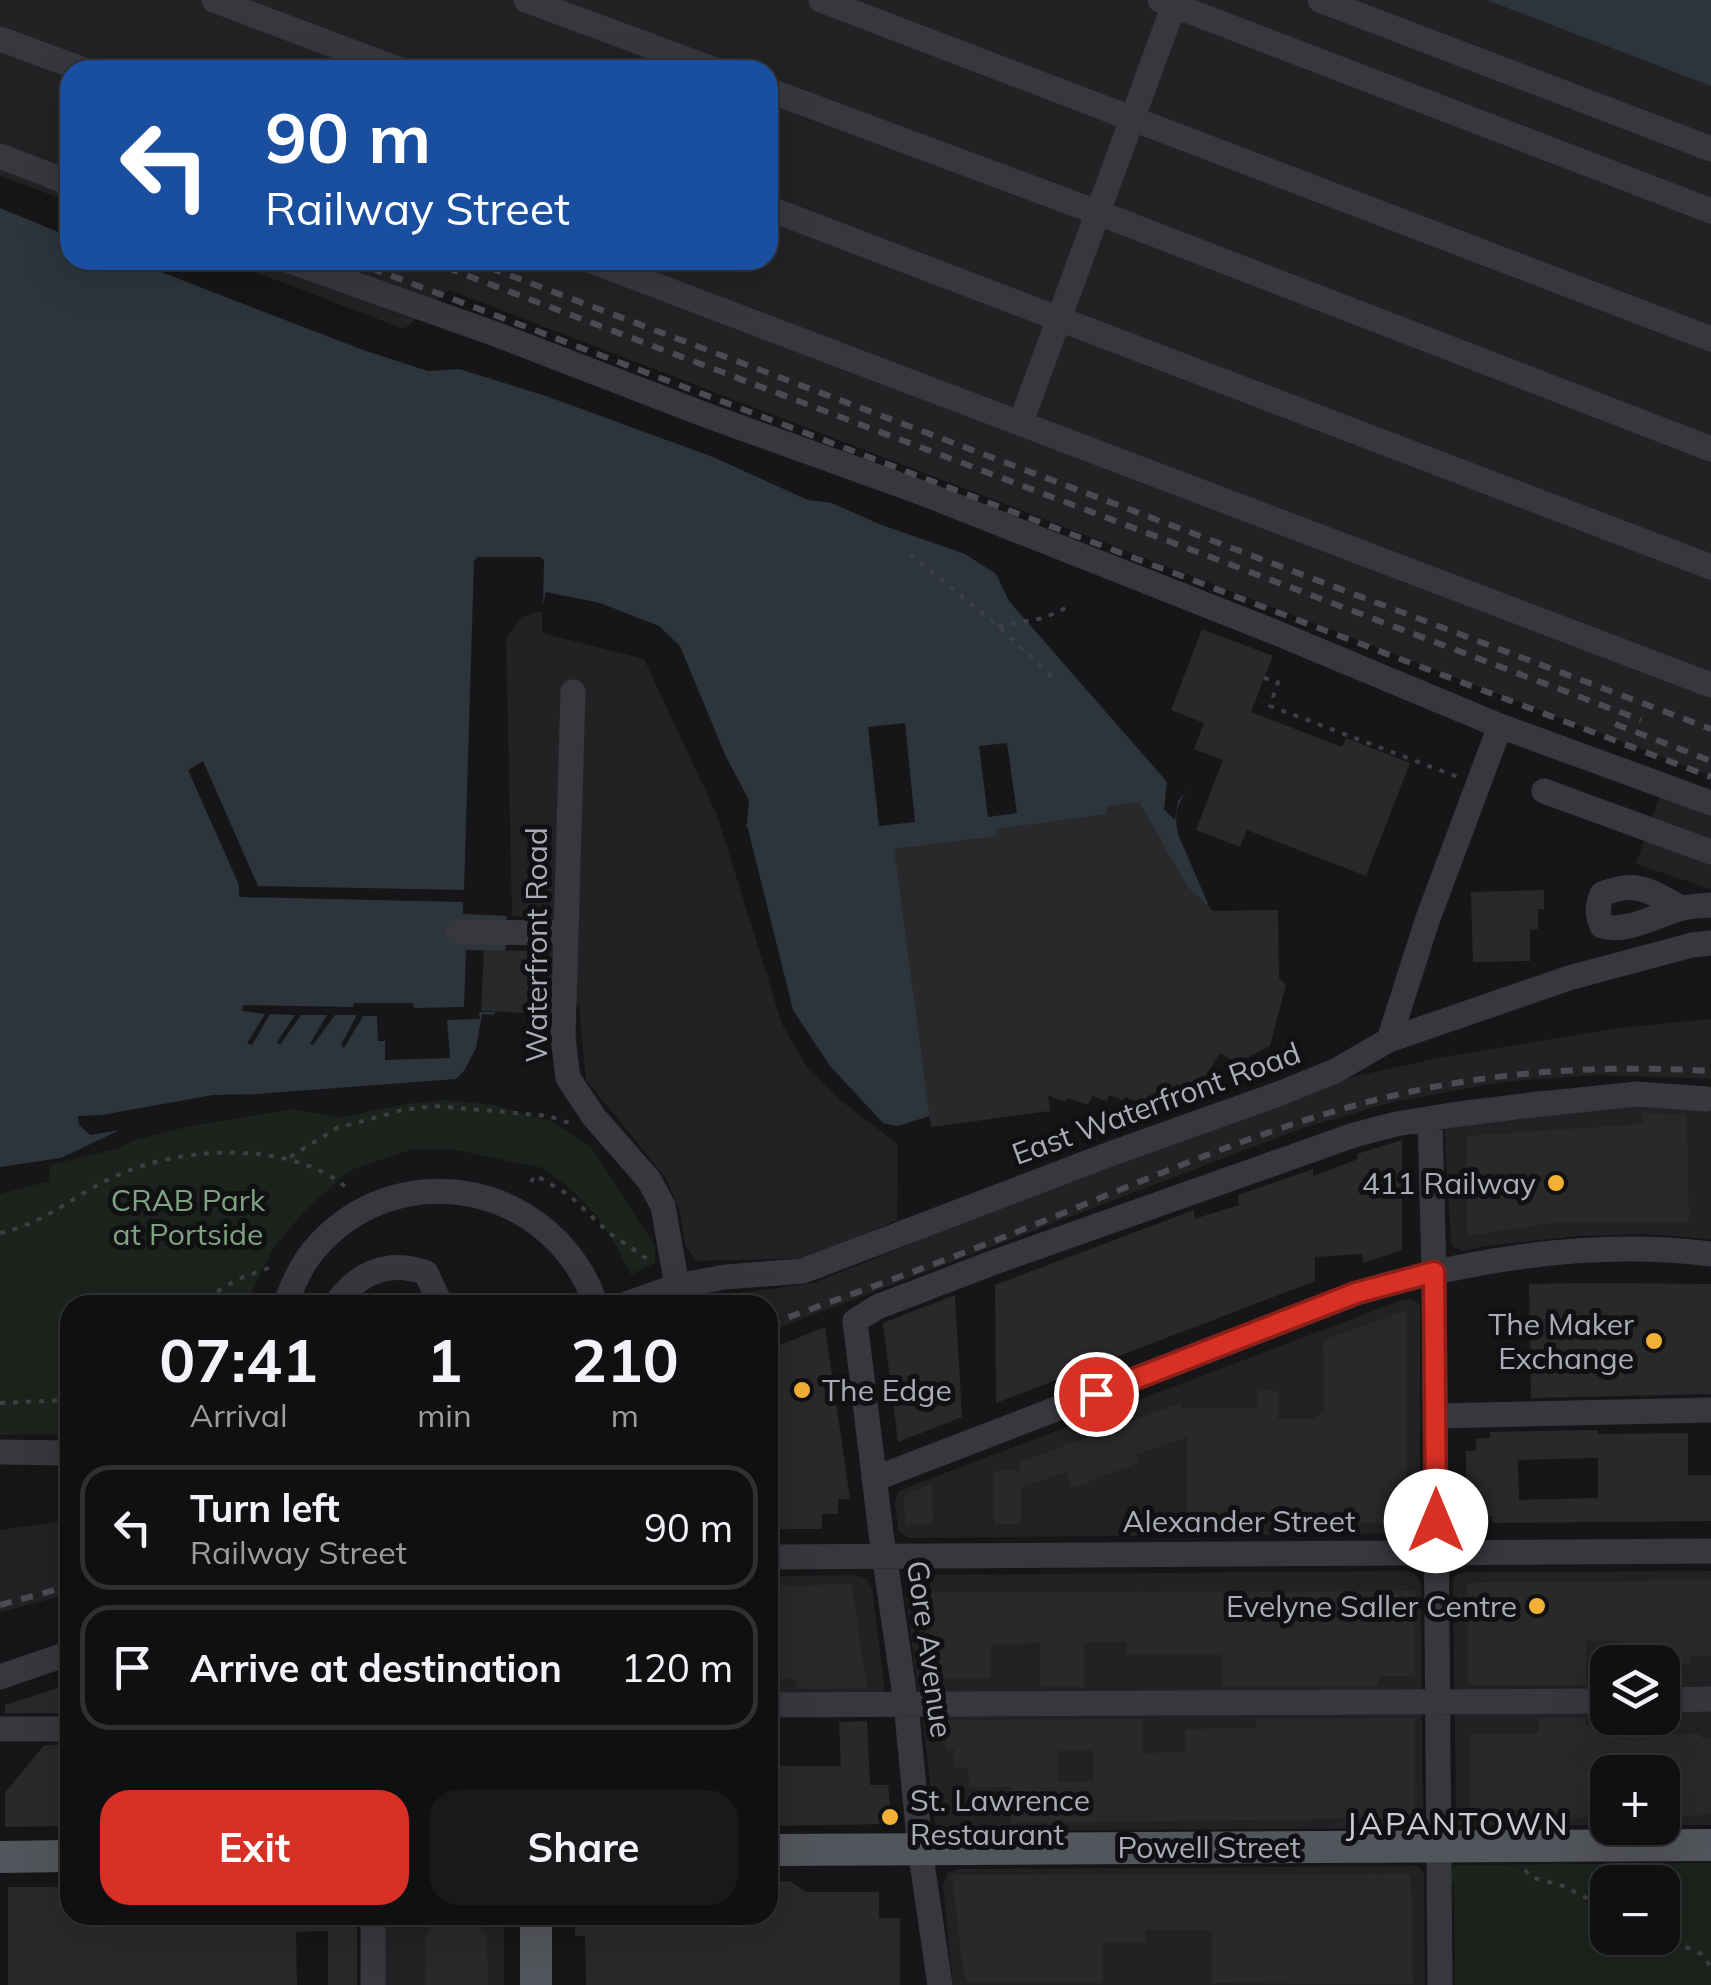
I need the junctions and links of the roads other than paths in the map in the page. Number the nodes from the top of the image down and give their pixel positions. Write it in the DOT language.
graph roads {
  1 [pos="214,0"];
  2 [pos="526,0"];
  3 [pos="821,0"];
  4 [pos="1320,0"];
  5 [pos="1167,2"];
  6 [pos="0,38"];
  7 [pos="373,60"];
  8 [pos="687,60"];
  9 [pos="60,61"];
  10 [pos="778,94"];
  11 [pos="1133,118"];
  12 [pos="1711,149"];
  13 [pos="0,156"];
  14 [pos="60,179"];
  15 [pos="1711,210"];
  16 [pos="778,212"];
  17 [pos="1099,212"];
  18 [pos="315,270"];
  19 [pos="616,270"];
  20 [pos="1058,318"];
  21 [pos="1711,339"];
  22 [pos="1021,422"];
  23 [pos="1711,449"];
  24 [pos="1711,567"];
  25 [pos="1711,686"];
  26 [pos="573,692"];
  27 [pos="1500,726"];
  28 [pos="1544,791"];
  29 [pos="1711,803"];
  30 [pos="1711,852"];
  31 [pos="1711,905"];
  32 [pos="1682,908"];
  33 [pos="457,932"];
  34 [pos="566,933"];
  35 [pos="1711,943"];
  36 [pos="1389,1040"];
  37 [pos="1706,1099"];
  38 [pos="1430,1118"];
  39 [pos="1711,1254"];
  40 [pos="1434,1272"];
  41 [pos="677,1286"];
  42 [pos="288,1295"];
  43 [pos="342,1295"];
  44 [pos="436,1295"];
  45 [pos="592,1295"];
  46 [pos="651,1295"];
  47 [pos="1711,1410"];
  48 [pos="1435,1416"];
  49 [pos="0,1452"];
  50 [pos="60,1453"];
  51 [pos="874,1479"];
  52 [pos="1711,1551"];
  53 [pos="1436,1552"];
  54 [pos="884,1555"];
  55 [pos="778,1556"];
  56 [pos="60,1657"];
  57 [pos="0,1677"];
  58 [pos="1680,1700"];
  59 [pos="1711,1700"];
  60 [pos="1590,1701"];
  61 [pos="1437,1702"];
  62 [pos="906,1704"];
  63 [pos="778,1705"];
  64 [pos="0,1729"];
  65 [pos="60,1729"];
  66 [pos="1711,1845"];
  67 [pos="1438,1846"];
  68 [pos="920,1848"];
  69 [pos="778,1850"];
  70 [pos="60,1856"];
  71 [pos="0,1857"];
  72 [pos="373,1925"];
  73 [pos="536,1925"];
  74 [pos="373,1985"];
  75 [pos="536,1985"];
  76 [pos="940,1985"];
  77 [pos="1440,1985"];
  1 -- 7 [label="street"];
  2 -- 8 [label="street"];
  3 -- 11 [label="street"];
  4 -- 12 [label="street"];
  5 -- 11 [label="street"];
  5 -- 15 [label="street"];
  6 -- 9 [label="street"];
  10 -- 17 [label="street"];
  11 -- 17 [label="street"];
  11 -- 21 [label="street"];
  13 -- 14 [label="street"];
  16 -- 20 [label="street"];
  17 -- 20 [label="street"];
  17 -- 23 [label="street"];
  18 -- 27 [label="street"];
  19 -- 22 [label="street"];
  20 -- 22 [label="street"];
  20 -- 24 [label="street"];
  22 -- 25 [label="street"];
  26 -- 34 [label="street, Waterfront Road"];
  27 -- 29 [label="street"];
  27 -- 36 [label="street"];
  28 -- 30 [label="street"];
  31 -- 32 [label="street"];
  33 -- 34 [label="street"];
  34 -- 41 [label="street, Waterfront Road"];
  35 -- 36 [label="street, East Waterfront Road"];
  36 -- 41 [label="street, East Waterfront Road"];
  37 -- 38 [label="street"];
  38 -- 40 [label="street"];
  38 -- 51 [label="street, Gore Avenue"];
  39 -- 40 [label="street"];
  40 -- 48 [label="street"];
  40 -- 51 [label="street"];
  41 -- 46 [label="street, East Waterfront Road"];
  42 -- 45 [label="street"];
  43 -- 44 [label="street"];
  47 -- 48 [label="street"];
  48 -- 53 [label="street"];
  49 -- 50 [label="street"];
  51 -- 54 [label="street, Gore Avenue"];
  52 -- 53 [label="street, Alexander Street"];
  53 -- 54 [label="street, Alexander Street"];
  53 -- 61 [label="street"];
  54 -- 55 [label="street, Alexander Street"];
  54 -- 62 [label="street, Gore Avenue"];
  56 -- 57 [label="street"];
  58 -- 59 [label="street"];
  60 -- 61 [label="street"];
  61 -- 62 [label="street"];
  61 -- 67 [label="street"];
  62 -- 63 [label="street"];
  62 -- 68 [label="street, Gore Avenue"];
  64 -- 65 [label="street"];
  66 -- 67 [label="main road, Powell Street"];
  67 -- 68 [label="main road, Powell Street"];
  67 -- 77 [label="street"];
  68 -- 69 [label="main road, Powell Street"];
  68 -- 76 [label="street, Gore Avenue"];
  70 -- 71 [label="main road"];
  72 -- 74 [label="street"];
  73 -- 75 [label="main road"];
}
